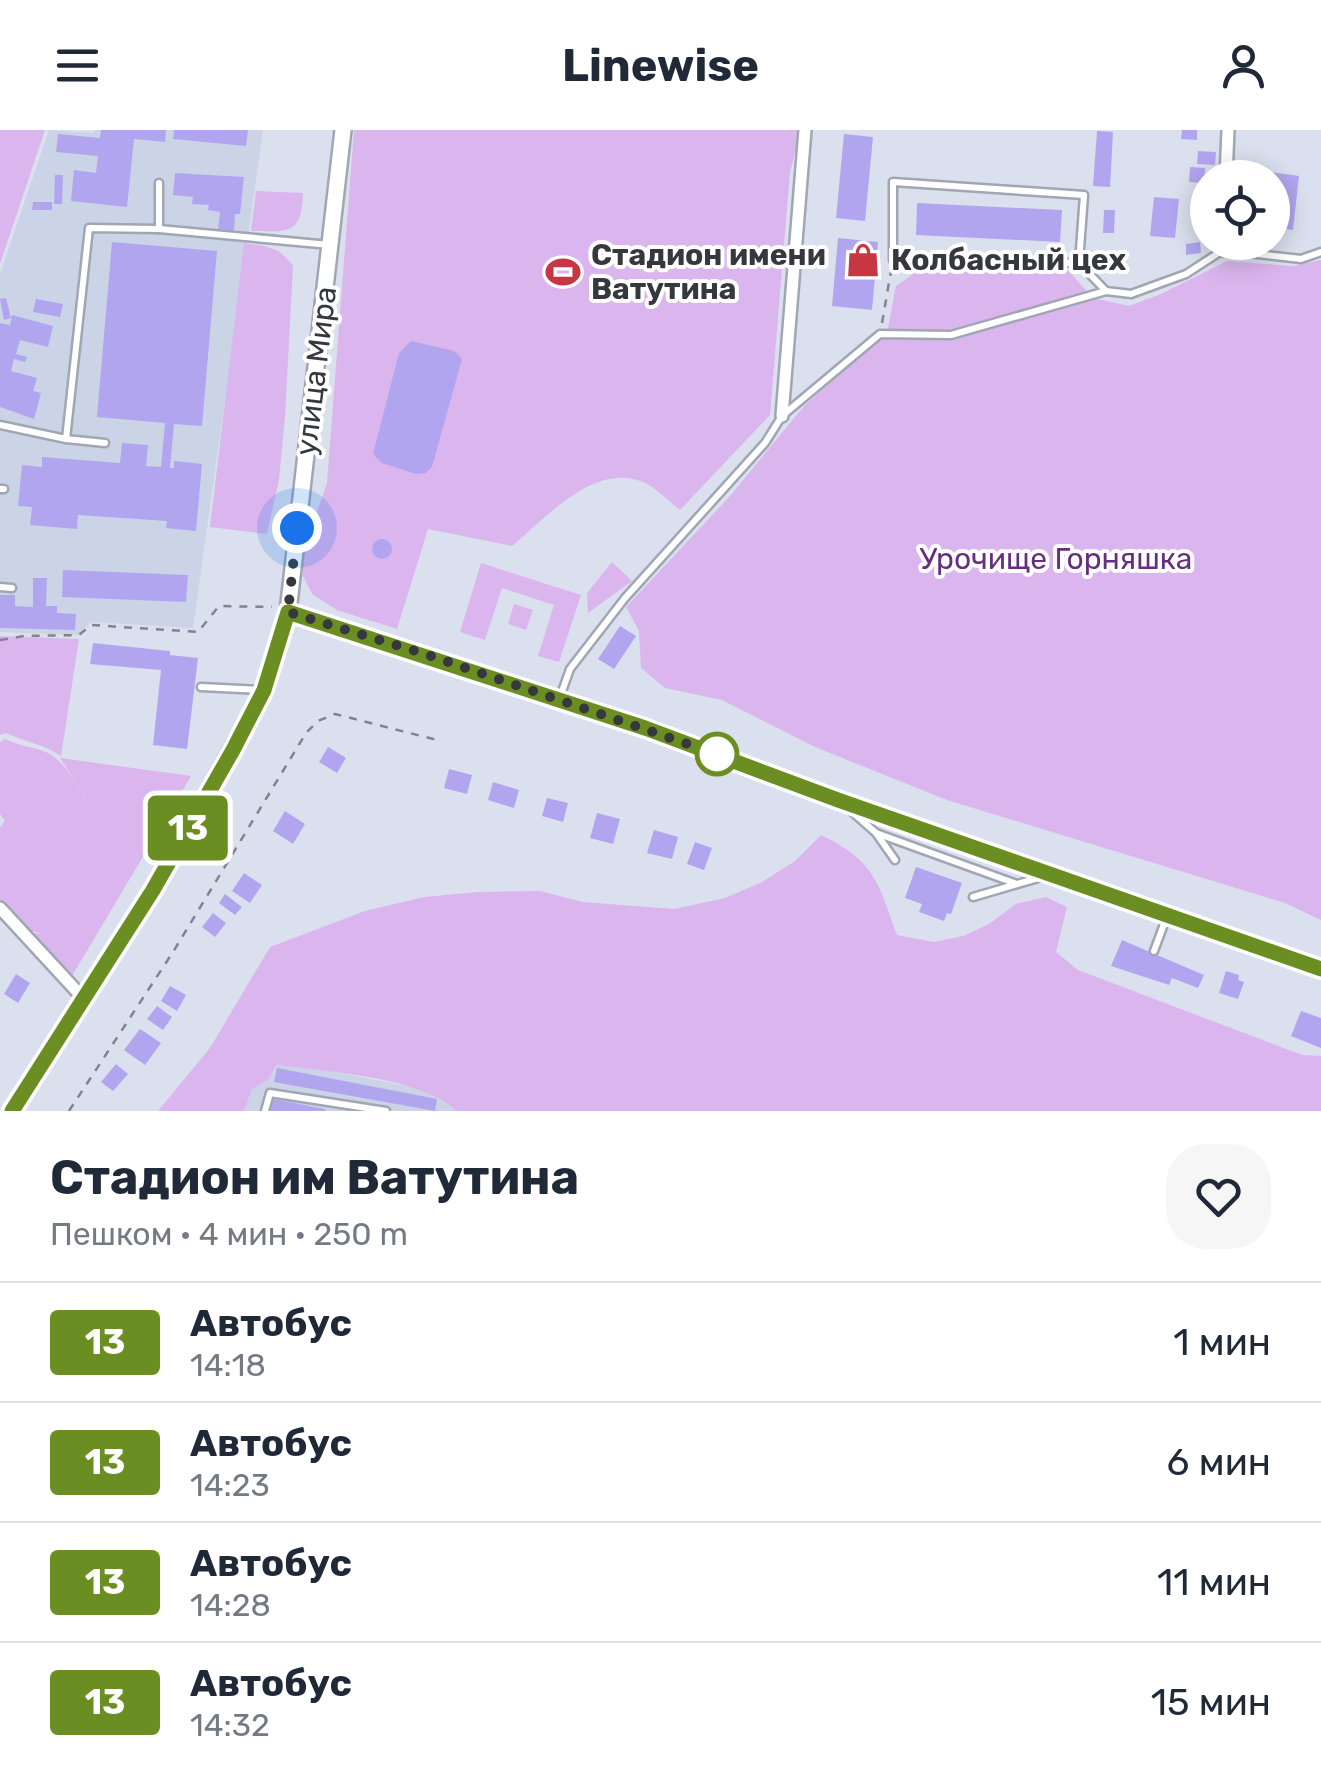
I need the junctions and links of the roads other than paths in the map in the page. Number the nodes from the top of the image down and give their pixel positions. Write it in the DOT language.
graph roads {
  1 [pos="343,130"];
  2 [pos="805,130"];
  3 [pos="1228,130"];
  4 [pos="1227,160"];
  5 [pos="159,182"];
  6 [pos="158,229"];
  7 [pos="332,246"];
  8 [pos="1321,252"];
  9 [pos="1290,257"];
  10 [pos="1204,260"];
  11 [pos="1079,263"];
  12 [pos="1106,292"];
  13 [pos="782,416"];
  14 [pos="0,425"];
  15 [pos="66,440"];
  16 [pos="106,442"];
  17 [pos="0,588"];
  18 [pos="12,588"];
  19 [pos="288,612"];
  20 [pos="201,687"];
  21 [pos="264,690"];
  22 [pos="559,698"];
  23 [pos="838,800"];
  24 [pos="876,833"];
  25 [pos="895,860"];
  26 [pos="1051,874"];
  27 [pos="1017,884"];
  28 [pos="973,897"];
  29 [pos="0,908"];
  30 [pos="1168,915"];
  31 [pos="1154,951"];
  32 [pos="1321,969"];
  33 [pos="84,999"];
  34 [pos="12,1111"];
  35 [pos="265,1111"];
  36 [pos="386,1111"];
  1 -- 7 [label="main road, улица Мира"];
  2 -- 13 [label="street"];
  3 -- 4 [label="street"];
  5 -- 6 [label="lane"];
  6 -- 7 [label="lane"];
  6 -- 15 [label="lane"];
  7 -- 19 [label="main road, улица Мира"];
  8 -- 9 [label="lane"];
  10 -- 12 [label="lane"];
  11 -- 11 [label="lane"];
  11 -- 12 [label="lane"];
  12 -- 13 [label="lane"];
  13 -- 22 [label="lane"];
  14 -- 15 [label="lane"];
  15 -- 16 [label="lane"];
  17 -- 18 [label="lane"];
  19 -- 21 [label="main road, улица Мира"];
  19 -- 22 [label="main road"];
  20 -- 21 [label="lane"];
  21 -- 33 [label="main road, улица Мира"];
  22 -- 23 [label="main road"];
  23 -- 24 [label="lane"];
  23 -- 26 [label="main road"];
  24 -- 25 [label="lane"];
  24 -- 27 [label="lane"];
  26 -- 27 [label="lane"];
  26 -- 30 [label="main road"];
  27 -- 28 [label="lane"];
  29 -- 33 [label="street"];
  30 -- 31 [label="lane"];
  30 -- 32 [label="main road"];
  33 -- 34 [label="main road, улица Мира"];
  35 -- 36 [label="lane"];
}
